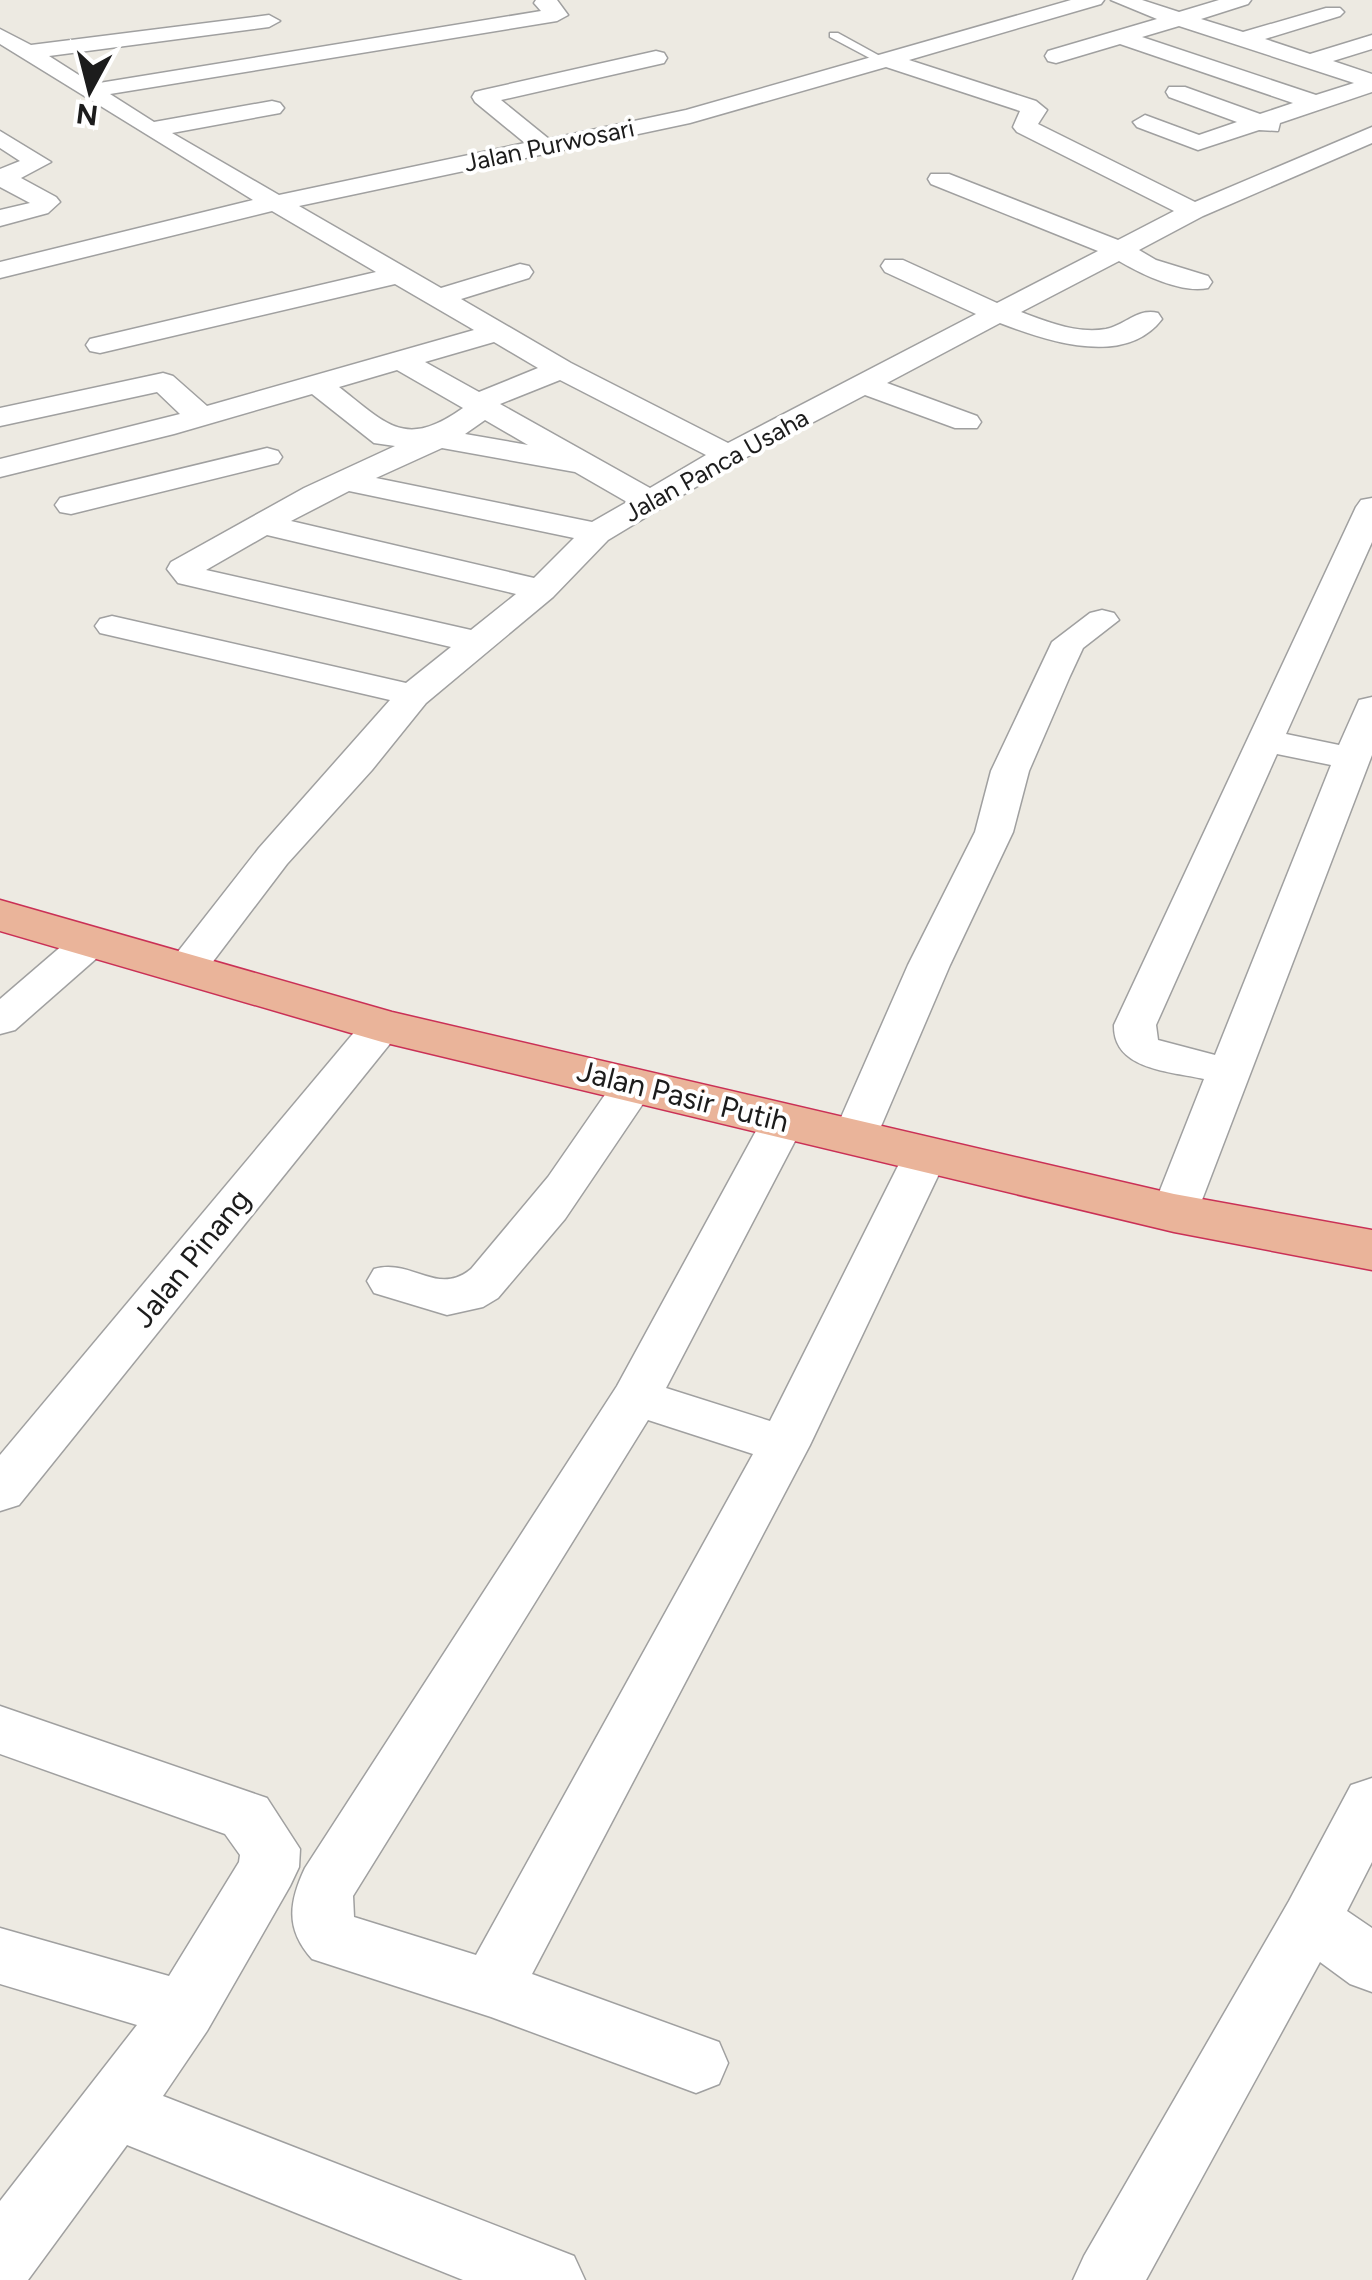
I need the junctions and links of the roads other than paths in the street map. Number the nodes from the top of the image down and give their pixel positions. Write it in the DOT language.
graph roads {
  1 [pos="547,0"];
  2 [pos="1094,0"];
  3 [pos="1122,0"];
  4 [pos="1240,0"];
  5 [pos="1293,0"];
  6 [pos="1332,12"];
  7 [pos="1181,19"];
  8 [pos="269,21"];
  9 [pos="1372,25"];
  10 [pos="313,32"];
  11 [pos="834,34"];
  12 [pos="976,34"];
  13 [pos="0,35"];
  14 [pos="1122,37"];
  15 [pos="1243,39"];
  16 [pos="1372,42"];
  17 [pos="30,52"];
  18 [pos="1040,52"];
  19 [pos="331,54"];
  20 [pos="656,58"];
  21 [pos="885,60"];
  22 [pos="1310,61"];
  23 [pos="1092,66"];
  24 [pos="1231,75"];
  25 [pos="1372,83"];
  26 [pos="90,91"];
  27 [pos="1204,102"];
  28 [pos="1316,103"];
  29 [pos="272,108"];
  30 [pos="1260,122"];
  31 [pos="153,129"];
  32 [pos="1372,134"];
  33 [pos="0,138"];
  34 [pos="543,146"];
  35 [pos="1332,150"];
  36 [pos="2,177"];
  37 [pos="940,178"];
  38 [pos="276,202"];
  39 [pos="1194,210"];
  40 [pos="0,218"];
  41 [pos="1119,250"];
  42 [pos="894,266"];
  43 [pos="0,270"];
  44 [pos="520,272"];
  45 [pos="399,276"];
  46 [pos="1199,282"];
  47 [pos="436,298"];
  48 [pos="1002,313"];
  49 [pos="1148,319"];
  50 [pos="496,332"];
  51 [pos="100,345"];
  52 [pos="399,359"];
  53 [pos="561,369"];
  54 [pos="316,383"];
  55 [pos="864,385"];
  56 [pos="479,407"];
  57 [pos="207,415"];
  58 [pos="0,418"];
  59 [pos="966,422"];
  60 [pos="438,438"];
  61 [pos="543,439"];
  62 [pos="511,454"];
  63 [pos="728,455"];
  64 [pos="267,457"];
  65 [pos="584,464"];
  66 [pos="0,468"];
  67 [pos="346,481"];
  68 [pos="315,495"];
  69 [pos="647,500"];
  70 [pos="71,505"];
  71 [pos="1372,506"];
  72 [pos="262,524"];
  73 [pos="597,533"];
  74 [pos="541,590"];
  75 [pos="1102,620"];
  76 [pos="112,626"];
  77 [pos="476,642"];
  78 [pos="413,695"];
  79 [pos="1372,708"];
  80 [pos="1265,741"];
  81 [pos="1350,758"];
  82 [pos="0,915"];
  83 [pos="92,940"];
  84 [pos="187,967"];
  85 [pos="0,1021"];
  86 [pos="382,1026"];
  87 [pos="1230,1072"];
  88 [pos="635,1083"];
  89 [pos="784,1120"];
  90 [pos="854,1138"];
  91 [pos="925,1155"];
  92 [pos="1174,1213"];
  93 [pos="1372,1250"];
  94 [pos="391,1281"];
  95 [pos="636,1397"];
  96 [pos="784,1445"];
  97 [pos="0,1491"];
  98 [pos="0,1730"];
  99 [pos="1372,1803"];
  100 [pos="1311,1920"];
  101 [pos="0,1956"];
  102 [pos="1372,1964"];
  103 [pos="490,1988"];
  104 [pos="185,2010"];
  105 [pos="696,2063"];
  106 [pos="117,2106"];
  107 [pos="7,2233"];
  108 [pos="550,2280"];
  109 [pos="1108,2280"];
  1 -- 19 [label="street"];
  2 -- 12 [label="street, Jalan Purwosari"];
  3 -- 7 [label="street"];
  4 -- 7 [label="street"];
  5 -- 6 [label="street"];
  6 -- 9 [label="street"];
  6 -- 15 [label="street"];
  7 -- 14 [label="street"];
  7 -- 15 [label="street"];
  8 -- 17 [label="street"];
  10 -- 19 [label="street"];
  11 -- 21 [label="lane"];
  12 -- 18 [label="street"];
  12 -- 21 [label="street, Jalan Purwosari"];
  13 -- 17 [label="street"];
  14 -- 18 [label="street"];
  14 -- 24 [label="street"];
  15 -- 22 [label="street"];
  16 -- 22 [label="street"];
  17 -- 26 [label="street"];
  18 -- 23 [label="street"];
  19 -- 26 [label="street"];
  20 -- 34 [label="street"];
  21 -- 34 [label="street, Jalan Purwosari"];
  21 -- 39 [label="street"];
  22 -- 25 [label="street"];
  24 -- 27 [label="street"];
  24 -- 28 [label="street"];
  25 -- 28 [label="street"];
  26 -- 31 [label="street"];
  27 -- 30 [label="street"];
  27 -- 30 [label="street"];
  28 -- 30 [label="street"];
  29 -- 31 [label="street"];
  30 -- 35 [label="street"];
  31 -- 38 [label="street"];
  32 -- 35 [label="street, Jalan Panca Usaha"];
  33 -- 36 [label="street"];
  34 -- 38 [label="street, Jalan Purwosari"];
  35 -- 39 [label="street, Jalan Panca Usaha"];
  36 -- 40 [label="street"];
  37 -- 41 [label="street"];
  38 -- 43 [label="street, Jalan Purwosari"];
  38 -- 45 [label="street"];
  39 -- 41 [label="street, Jalan Panca Usaha"];
  41 -- 46 [label="street"];
  41 -- 48 [label="street, Jalan Panca Usaha"];
  42 -- 48 [label="street"];
  44 -- 47 [label="street"];
  45 -- 47 [label="street"];
  45 -- 51 [label="street"];
  47 -- 50 [label="street"];
  48 -- 49 [label="street"];
  48 -- 55 [label="street, Jalan Panca Usaha"];
  50 -- 52 [label="street"];
  50 -- 53 [label="street"];
  52 -- 54 [label="street"];
  52 -- 56 [label="street"];
  53 -- 56 [label="street"];
  53 -- 63 [label="street"];
  54 -- 57 [label="street"];
  54 -- 60 [label="street"];
  55 -- 59 [label="street"];
  55 -- 63 [label="street, Jalan Panca Usaha"];
  56 -- 60 [label="street"];
  56 -- 61 [label="street"];
  57 -- 58 [label="street"];
  57 -- 64 [label="street"];
  57 -- 66 [label="street"];
  60 -- 62 [label="street"];
  60 -- 67 [label="street"];
  61 -- 62 [label="street"];
  61 -- 65 [label="street"];
  62 -- 65 [label="street"];
  63 -- 69 [label="street, Jalan Panca Usaha"];
  64 -- 68 [label="street"];
  64 -- 70 [label="street"];
  65 -- 69 [label="street"];
  67 -- 68 [label="street"];
  67 -- 73 [label="street"];
  68 -- 72 [label="street"];
  69 -- 73 [label="street, Jalan Panca Usaha"];
  71 -- 80 [label="street"];
  72 -- 74 [label="street"];
  72 -- 77 [label="street"];
  73 -- 74 [label="street, Jalan Panca Usaha"];
  74 -- 77 [label="street, Jalan Panca Usaha"];
  75 -- 90 [label="street"];
  76 -- 78 [label="street"];
  77 -- 78 [label="street, Jalan Panca Usaha"];
  78 -- 84 [label="street, Jalan Panca Usaha"];
  79 -- 81 [label="street"];
  80 -- 81 [label="street"];
  80 -- 87 [label="street"];
  81 -- 87 [label="street"];
  82 -- 83 [label="highway, Jalan Pasir Putih"];
  83 -- 84 [label="highway, Jalan Pasir Putih"];
  83 -- 85 [label="street"];
  84 -- 86 [label="highway, Jalan Pasir Putih"];
  86 -- 88 [label="highway, Jalan Pasir Putih"];
  86 -- 97 [label="street, Jalan Pinang"];
  87 -- 92 [label="street"];
  88 -- 89 [label="highway, Jalan Pasir Putih"];
  88 -- 94 [label="street"];
  89 -- 90 [label="highway, Jalan Pasir Putih"];
  89 -- 95 [label="street"];
  90 -- 91 [label="highway, Jalan Pasir Putih"];
  91 -- 92 [label="highway, Jalan Pasir Putih"];
  91 -- 96 [label="street"];
  92 -- 93 [label="highway, Jalan Pasir Putih"];
  95 -- 96 [label="street"];
  95 -- 103 [label="street"];
  96 -- 103 [label="street"];
  98 -- 104 [label="street"];
  99 -- 100 [label="street"];
  100 -- 102 [label="street"];
  100 -- 109 [label="street"];
  101 -- 104 [label="street"];
  103 -- 105 [label="street"];
  104 -- 106 [label="street"];
  106 -- 107 [label="street"];
  106 -- 108 [label="street"];
}
